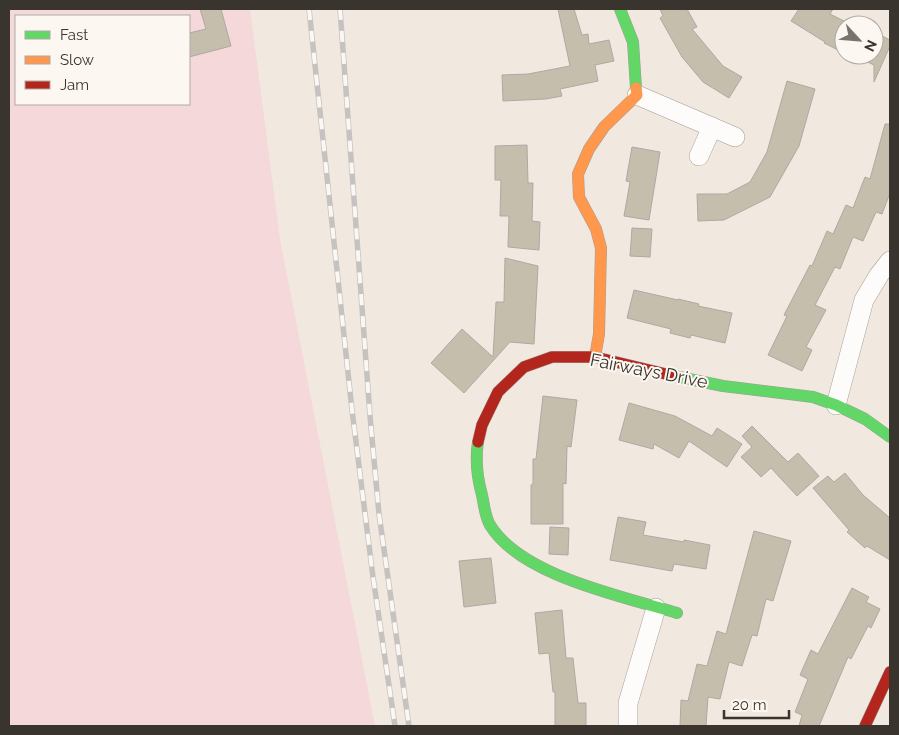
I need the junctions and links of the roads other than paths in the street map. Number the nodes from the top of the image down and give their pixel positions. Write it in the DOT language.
graph roads {
  1 [pos="620,9"];
  2 [pos="637,95"];
  3 [pos="712,127"];
  4 [pos="735,137"];
  5 [pos="699,156"];
  6 [pos="890,261"];
  7 [pos="595,358"];
  8 [pos="836,405"];
  9 [pos="890,437"];
  10 [pos="656,608"];
  11 [pos="677,613"];
  12 [pos="890,672"];
  13 [pos="628,726"];
  14 [pos="865,726"];
  1 -- 2 [label="street"];
  2 -- 3 [label="street"];
  2 -- 7 [label="street"];
  3 -- 4 [label="street"];
  3 -- 5 [label="street"];
  6 -- 8 [label="street"];
  7 -- 8 [label="street, Fairways Drive"];
  7 -- 10 [label="street, Fairways Drive"];
  8 -- 9 [label="street, Fairways Drive"];
  10 -- 11 [label="street, Fairways Drive"];
  10 -- 13 [label="street"];
  12 -- 14 [label="street"];
}
